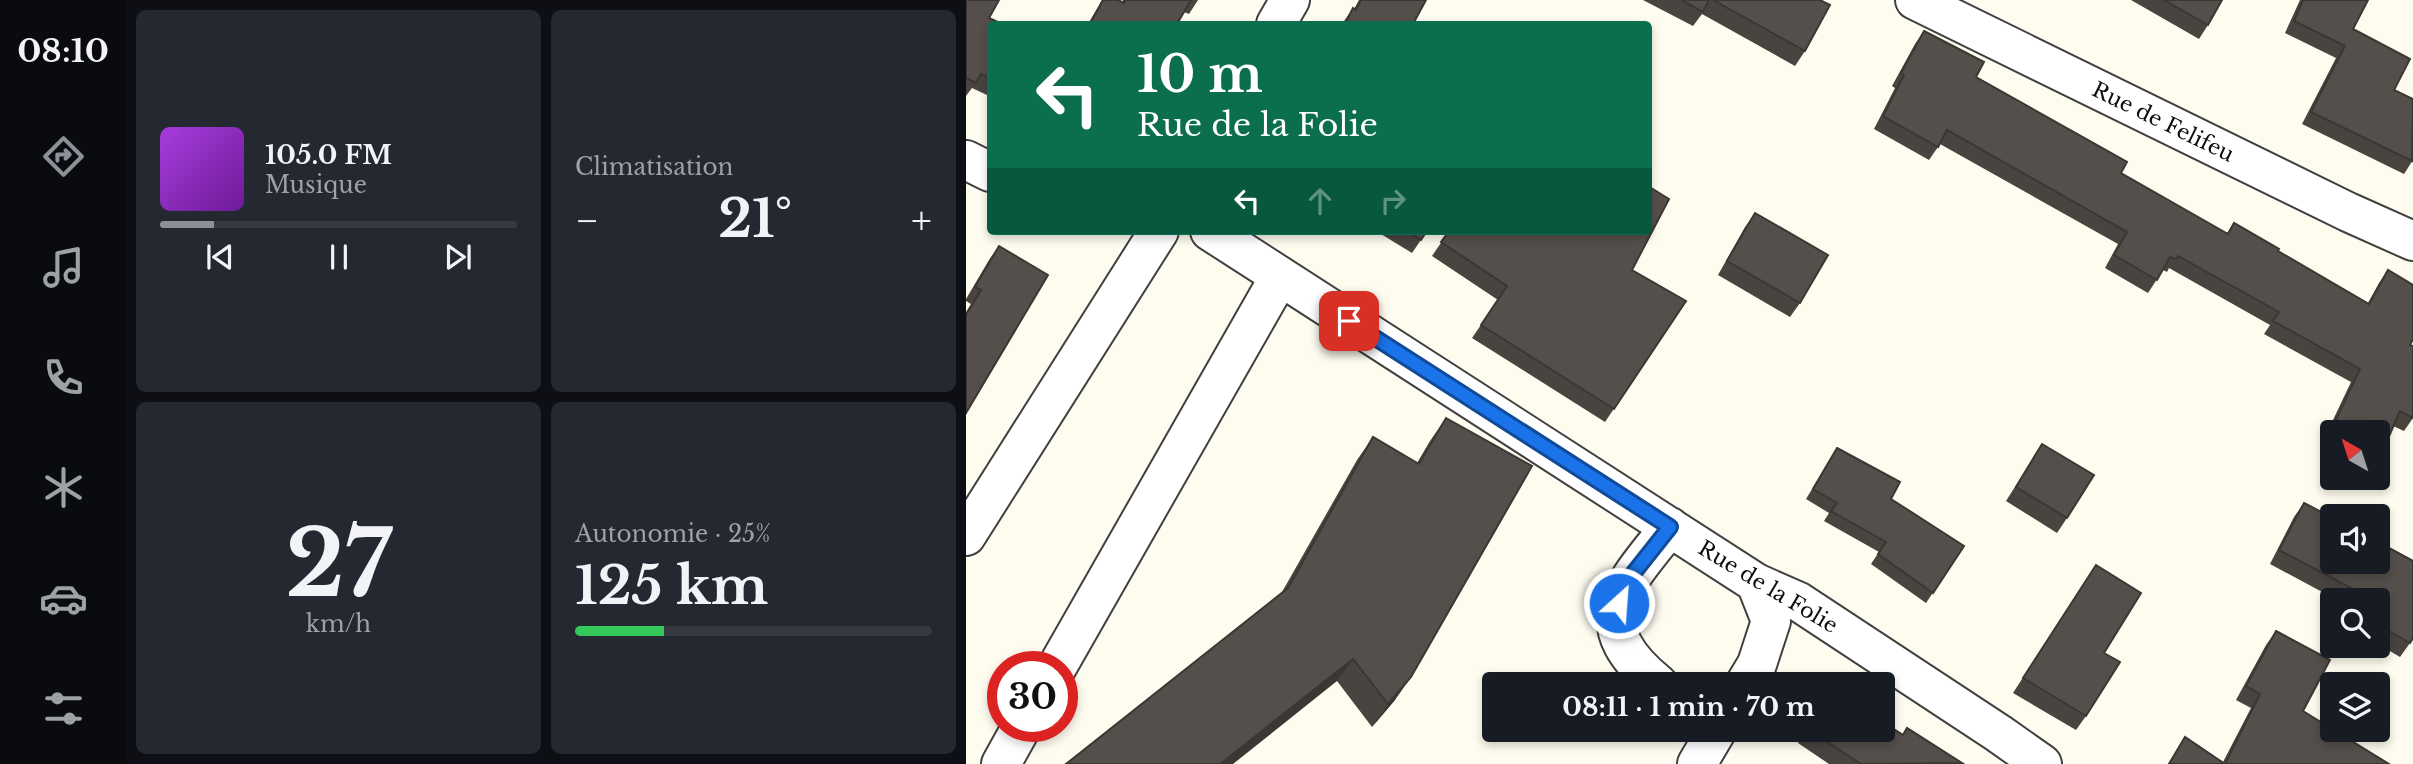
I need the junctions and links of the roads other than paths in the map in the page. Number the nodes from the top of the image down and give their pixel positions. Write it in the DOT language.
graph roads {
  1 [pos="1290,0"];
  2 [pos="1915,0"];
  3 [pos="1278,21"];
  4 [pos="966,160"];
  5 [pos="987,170"];
  6 [pos="1156,235"];
  7 [pos="1216,235"];
  8 [pos="2413,241"];
  9 [pos="1280,276"];
  10 [pos="1670,527"];
  11 [pos="966,536"];
  12 [pos="1756,583"];
  13 [pos="1066,651"];
  14 [pos="1644,672"];
  15 [pos="1752,672"];
  16 [pos="1014,742"];
  17 [pos="1710,742"];
  18 [pos="1001,764"];
  19 [pos="1697,764"];
  20 [pos="2042,764"];
  1 -- 3 [label="street"];
  2 -- 8 [label="street, Rue de Felifeu"];
  4 -- 5 [label="street"];
  6 -- 11 [label="street"];
  7 -- 9 [label="street, Rue de la Folie"];
  9 -- 10 [label="street, Rue de la Folie"];
  9 -- 13 [label="street"];
  10 -- 12 [label="street, Rue de la Folie"];
  10 -- 14 [label="street"];
  12 -- 15 [label="street"];
  12 -- 20 [label="street, Rue de la Folie"];
  16 -- 18 [label="street"];
  17 -- 19 [label="street"];
}
